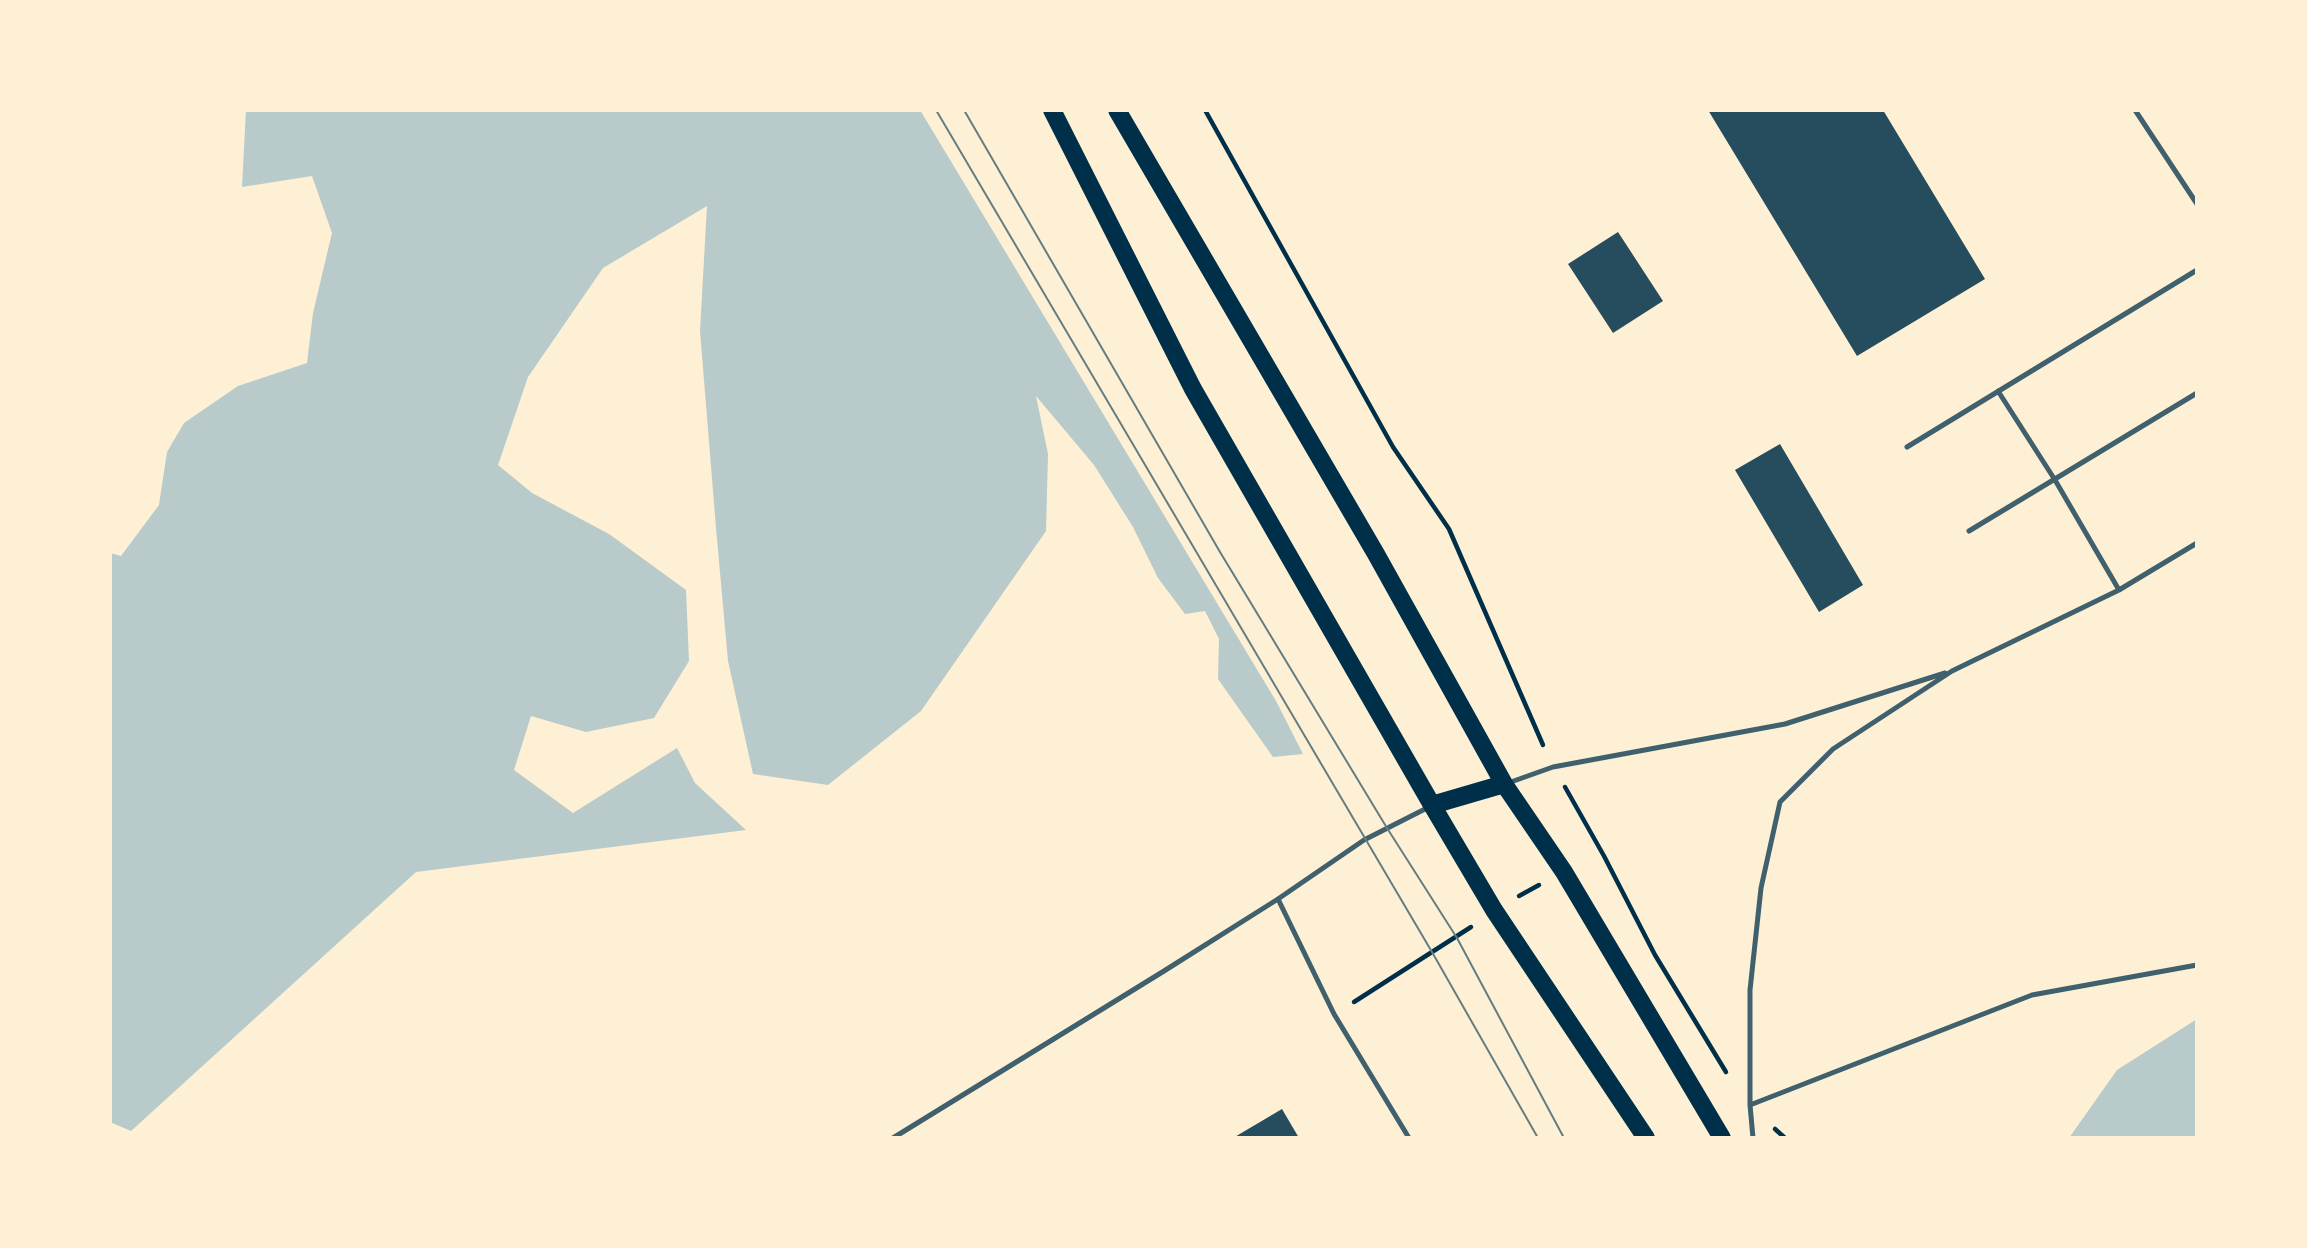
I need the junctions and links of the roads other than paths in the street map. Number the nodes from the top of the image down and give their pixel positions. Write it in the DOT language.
graph roads {
  1 [pos="1052,110"];
  2 [pos="1117,110"];
  3 [pos="2135,110"];
  4 [pos="2197,204"];
  5 [pos="2197,270"];
  6 [pos="1998,391"];
  7 [pos="2197,393"];
  8 [pos="1907,447"];
  9 [pos="2054,480"];
  10 [pos="1969,531"];
  11 [pos="2197,543"];
  12 [pos="2119,590"];
  13 [pos="1952,671"];
  14 [pos="1504,785"];
  15 [pos="1432,805"];
  16 [pos="1278,899"];
  17 [pos="2197,965"];
  18 [pos="1750,1105"];
  19 [pos="893,1138"];
  20 [pos="1409,1138"];
  21 [pos="1646,1138"];
  22 [pos="1722,1138"];
  23 [pos="1753,1138"];
  1 -- 15 [label="main road"];
  2 -- 14 [label="main road"];
  3 -- 4 [label="lane"];
  5 -- 6 [label="lane"];
  6 -- 8 [label="lane"];
  6 -- 9 [label="lane"];
  7 -- 9 [label="lane"];
  9 -- 10 [label="lane"];
  9 -- 12 [label="lane"];
  11 -- 12 [label="lane"];
  12 -- 13 [label="lane"];
  13 -- 14 [label="lane"];
  13 -- 18 [label="lane"];
  14 -- 15 [label="main road"];
  14 -- 22 [label="main road"];
  15 -- 16 [label="lane"];
  15 -- 21 [label="main road"];
  16 -- 19 [label="lane"];
  16 -- 20 [label="lane"];
  17 -- 18 [label="lane"];
  18 -- 23 [label="lane"];
}
